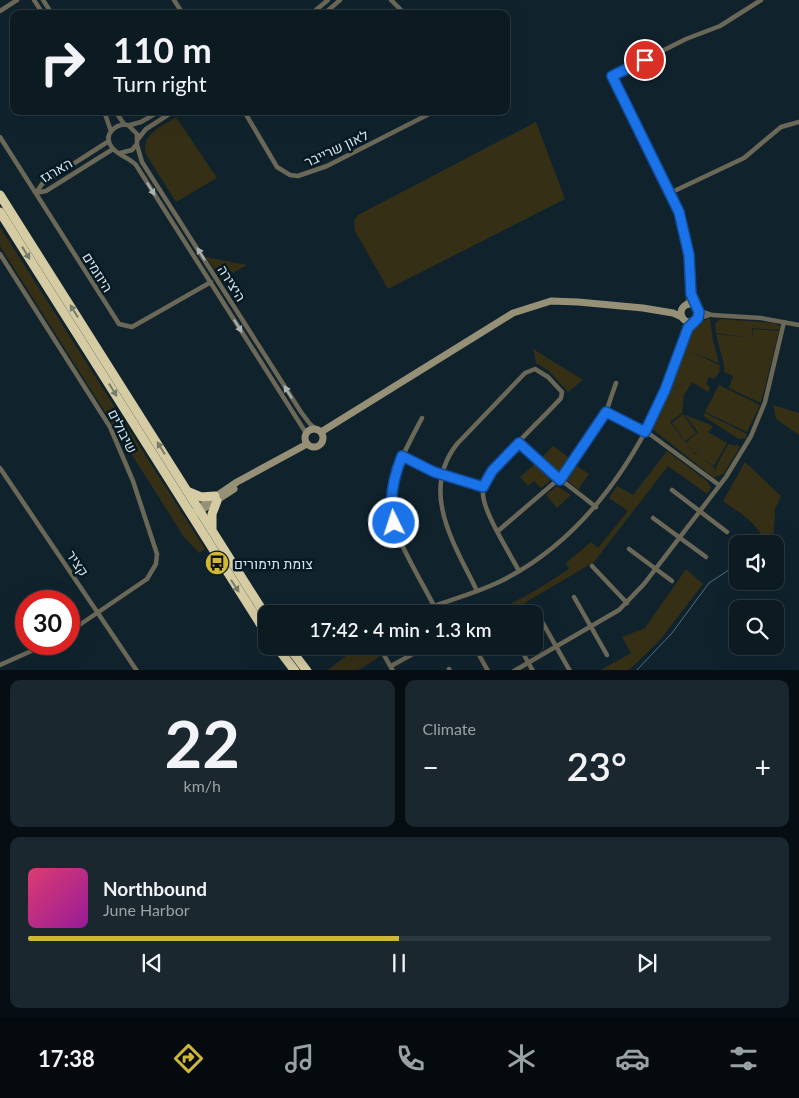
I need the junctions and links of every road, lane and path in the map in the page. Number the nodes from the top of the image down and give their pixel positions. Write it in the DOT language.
graph roads {
  1 [pos="17,0"];
  2 [pos="328,0"];
  3 [pos="340,0"];
  4 [pos="391,0"];
  5 [pos="761,0"];
  6 [pos="0,10"];
  7 [pos="316,10"];
  8 [pos="329,10"];
  9 [pos="401,10"];
  10 [pos="105,115"];
  11 [pos="118,115"];
  12 [pos="153,115"];
  13 [pos="168,115"];
  14 [pos="246,115"];
  15 [pos="427,115"];
  16 [pos="799,122"];
  17 [pos="126,124"];
  18 [pos="111,131"];
  19 [pos="0,136"];
  20 [pos="109,141"];
  21 [pos="138,141"];
  22 [pos="113,149"];
  23 [pos="120,153"];
  24 [pos="36,193"];
  25 [pos="670,193"];
  26 [pos="0,195"];
  27 [pos="0,212"];
  28 [pos="0,254"];
  29 [pos="216,279"];
  30 [pos="210,282"];
  31 [pos="691,294"];
  32 [pos="684,307"];
  33 [pos="698,308"];
  34 [pos="669,312"];
  35 [pos="712,315"];
  36 [pos="683,318"];
  37 [pos="696,320"];
  38 [pos="784,322"];
  39 [pos="799,325"];
  40 [pos="687,331"];
  41 [pos="616,383"];
  42 [pos="606,412"];
  43 [pos="422,418"];
  44 [pos="645,432"];
  45 [pos="306,433"];
  46 [pos="320,433"];
  47 [pos="519,443"];
  48 [pos="307,444"];
  49 [pos="402,456"];
  50 [pos="0,468"];
  51 [pos="442,475"];
  52 [pos="560,480"];
  53 [pos="719,486"];
  54 [pos="483,487"];
  55 [pos="187,490"];
  56 [pos="672,490"];
  57 [pos="216,498"];
  58 [pos="596,508"];
  59 [pos="200,510"];
  60 [pos="700,511"];
  61 [pos="191,515"];
  62 [pos="653,518"];
  63 [pos="213,530"];
  64 [pos="498,531"];
  65 [pos="727,532"];
  66 [pos="680,537"];
  67 [pos="629,549"];
  68 [pos="706,557"];
  69 [pos="592,566"];
  70 [pos="655,569"];
  71 [pos="519,571"];
  72 [pos="672,581"];
  73 [pos="477,591"];
  74 [pos="574,597"];
  75 [pos="626,603"];
  76 [pos="259,605"];
  77 [pos="434,605"];
  78 [pos="437,605"];
  79 [pos="98,613"];
  80 [pos="258,620"];
  81 [pos="543,623"];
  82 [pos="80,625"];
  83 [pos="591,626"];
  84 [pos="556,646"];
  85 [pos="22,655"];
  86 [pos="283,655"];
  87 [pos="295,655"];
  88 [pos="384,655"];
  89 [pos="412,655"];
  90 [pos="479,655"];
  91 [pos="524,655"];
  92 [pos="608,656"];
  93 [pos="528,662"];
  94 [pos="0,665"];
  95 [pos="392,668"];
  96 [pos="137,670"];
  97 [pos="295,670"];
  98 [pos="306,670"];
  99 [pos="488,670"];
  100 [pos="514,670"];
  101 [pos="533,670"];
  102 [pos="570,670"];
  1 -- 6 [label="street"];
  2 -- 7 [label="street"];
  3 -- 8 [label="street"];
  4 -- 9 [label="street"];
  5 -- 25 [label="street"];
  10 -- 18 [label="street"];
  11 -- 17 [label="street"];
  12 -- 17 [label="street"];
  13 -- 21 [label="street"];
  14 -- 15 [label="street, לאון שרייבר"];
  16 -- 25 [label="street"];
  17 -- 18 [label="street"];
  17 -- 21 [label="street"];
  18 -- 20 [label="street"];
  19 -- 24 [label="street, היוזמים"];
  20 -- 22 [label="street"];
  20 -- 24 [label="street, הארגז"];
  21 -- 23 [label="street"];
  29 -- 21 [label="street, היצירה, one-way"];
  22 -- 23 [label="street"];
  22 -- 24 [label="street, הארגז"];
  23 -- 30 [label="street, היצירה, one-way"];
  24 -- 30 [label="street, היוזמים"];
  25 -- 31 [label="street"];
  55 -- 26 [label="highway, one-way"];
  27 -- 61 [label="highway, one-way"];
  28 -- 79 [label="street, שיבולים"];
  29 -- 30 [label="street, היוזמים"];
  46 -- 29 [label="street, היצירה, one-way"];
  30 -- 45 [label="street, היצירה, one-way"];
  31 -- 32 [label="street"];
  31 -- 33 [label="street"];
  32 -- 33 [label="street"];
  32 -- 34 [label="street"];
  32 -- 36 [label="street"];
  33 -- 35 [label="street"];
  33 -- 37 [label="street"];
  34 -- 36 [label="street"];
  34 -- 46 [label="street"];
  35 -- 37 [label="street"];
  35 -- 38 [label="street"];
  36 -- 37 [label="street"];
  36 -- 40 [label="street"];
  37 -- 40 [label="street"];
  38 -- 39 [label="street"];
  38 -- 53 [label="street"];
  40 -- 44 [label="street"];
  41 -- 42 [label="street"];
  42 -- 44 [label="street"];
  42 -- 52 [label="street"];
  43 -- 49 [label="street"];
  44 -- 53 [label="street"];
  44 -- 58 [label="street"];
  45 -- 46 [label="street"];
  45 -- 48 [label="street"];
  46 -- 48 [label="street"];
  47 -- 51 [label="street"];
  47 -- 52 [label="street"];
  47 -- 54 [label="street"];
  48 -- 57 [label="street"];
  49 -- 51 [label="street"];
  49 -- 77 [label="street"];
  50 -- 79 [label="street, קציר"];
  51 -- 54 [label="street"];
  51 -- 73 [label="street"];
  52 -- 58 [label="street"];
  52 -- 64 [label="street"];
  53 -- 60 [label="street"];
  54 -- 64 [label="street"];
  55 -- 57 [label="highway"];
  55 -- 59 [label="highway"];
  56 -- 60 [label="street"];
  57 -- 59 [label="street"];
  57 -- 63 [label="highway"];
  58 -- 71 [label="street"];
  59 -- 61 [label="street"];
  59 -- 63 [label="highway"];
  60 -- 65 [label="street"];
  60 -- 66 [label="street"];
  61 -- 80 [label="highway, one-way"];
  62 -- 66 [label="street"];
  63 -- 76 [label="highway"];
  64 -- 71 [label="street"];
  66 -- 68 [label="street"];
  66 -- 70 [label="street"];
  67 -- 70 [label="street"];
  69 -- 75 [label="street"];
  70 -- 72 [label="street"];
  70 -- 75 [label="street"];
  71 -- 73 [label="street"];
  73 -- 78 [label="street"];
  74 -- 83 [label="street"];
  75 -- 83 [label="street"];
  79 -- 82 [label="street, שיבולים"];
  79 -- 96 [label="street, קציר"];
  81 -- 84 [label="street"];
  83 -- 84 [label="street"];
  83 -- 92 [label="street"];
  84 -- 93 [label="street"];
  84 -- 102 [label="street"];
  85 -- 94 [label="street"];
  86 -- 97 [label="highway"];
  87 -- 98 [label="highway"];
  88 -- 95 [label="street"];
  89 -- 95 [label="street"];
  90 -- 99 [label="street"];
  91 -- 93 [label="street"];
  93 -- 100 [label="street"];
  93 -- 101 [label="street"];
}
